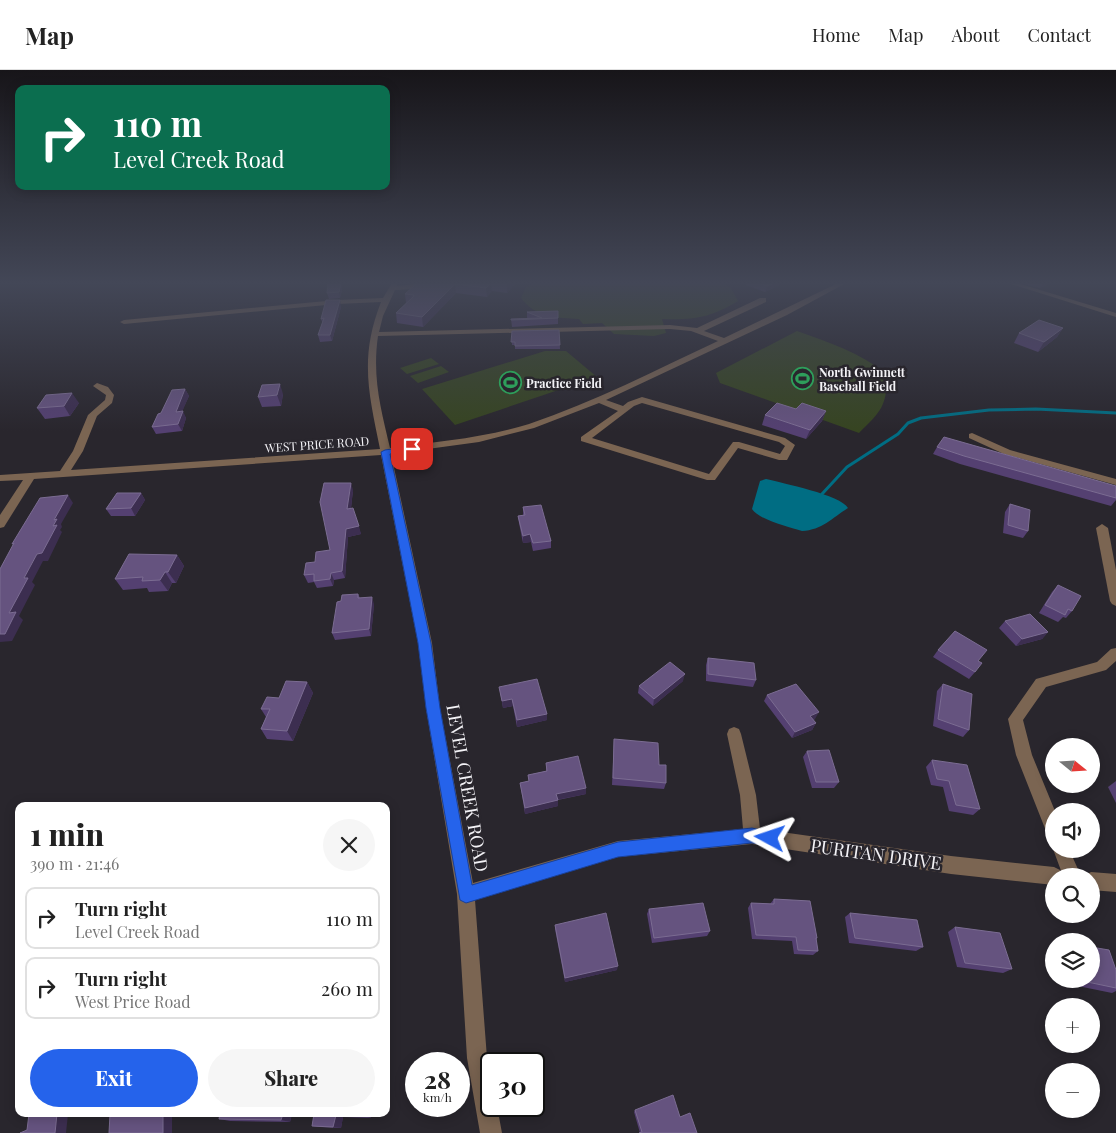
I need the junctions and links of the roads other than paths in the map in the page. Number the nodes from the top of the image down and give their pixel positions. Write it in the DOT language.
graph roads {
  1 [pos="434,333"];
  2 [pos="702,333"];
  3 [pos="742,333"];
  4 [pos="375,334"];
  5 [pos="725,341"];
  6 [pos="97,386"];
  7 [pos="599,400"];
  8 [pos="624,410"];
  9 [pos="972,436"];
  10 [pos="385,452"];
  11 [pos="64,473"];
  12 [pos="31,476"];
  13 [pos="0,478"];
  14 [pos="1116,482"];
  15 [pos="0,524"];
  16 [pos="1102,528"];
  17 [pos="1116,601"];
  18 [pos="1116,653"];
  19 [pos="734,734"];
  20 [pos="1045,808"];
  21 [pos="752,836"];
  22 [pos="1045,875"];
  23 [pos="1100,882"];
  24 [pos="1116,884"];
  25 [pos="466,894"];
  26 [pos="491,1133"];
  1 -- 4 [label="street"];
  2 -- 5 [label="street"];
  3 -- 5 [label="street, WEST PRICE ROAD"];
  4 -- 10 [label="street, LEVEL CREEK ROAD"];
  5 -- 7 [label="street, WEST PRICE ROAD"];
  6 -- 11 [label="street"];
  7 -- 8 [label="street"];
  7 -- 10 [label="street, WEST PRICE ROAD"];
  8 -- 8 [label="street"];
  9 -- 14 [label="street"];
  10 -- 11 [label="street, WEST PRICE ROAD"];
  10 -- 25 [label="street, LEVEL CREEK ROAD"];
  11 -- 12 [label="street, WEST PRICE ROAD"];
  12 -- 13 [label="street, WEST PRICE ROAD"];
  12 -- 15 [label="street"];
  16 -- 17 [label="street"];
  18 -- 20 [label="street"];
  19 -- 21 [label="street"];
  21 -- 22 [label="street, PURITAN DRIVE"];
  21 -- 25 [label="street, PURITAN DRIVE"];
  23 -- 24 [label="street"];
  25 -- 26 [label="street, LEVEL CREEK ROAD"];
}
